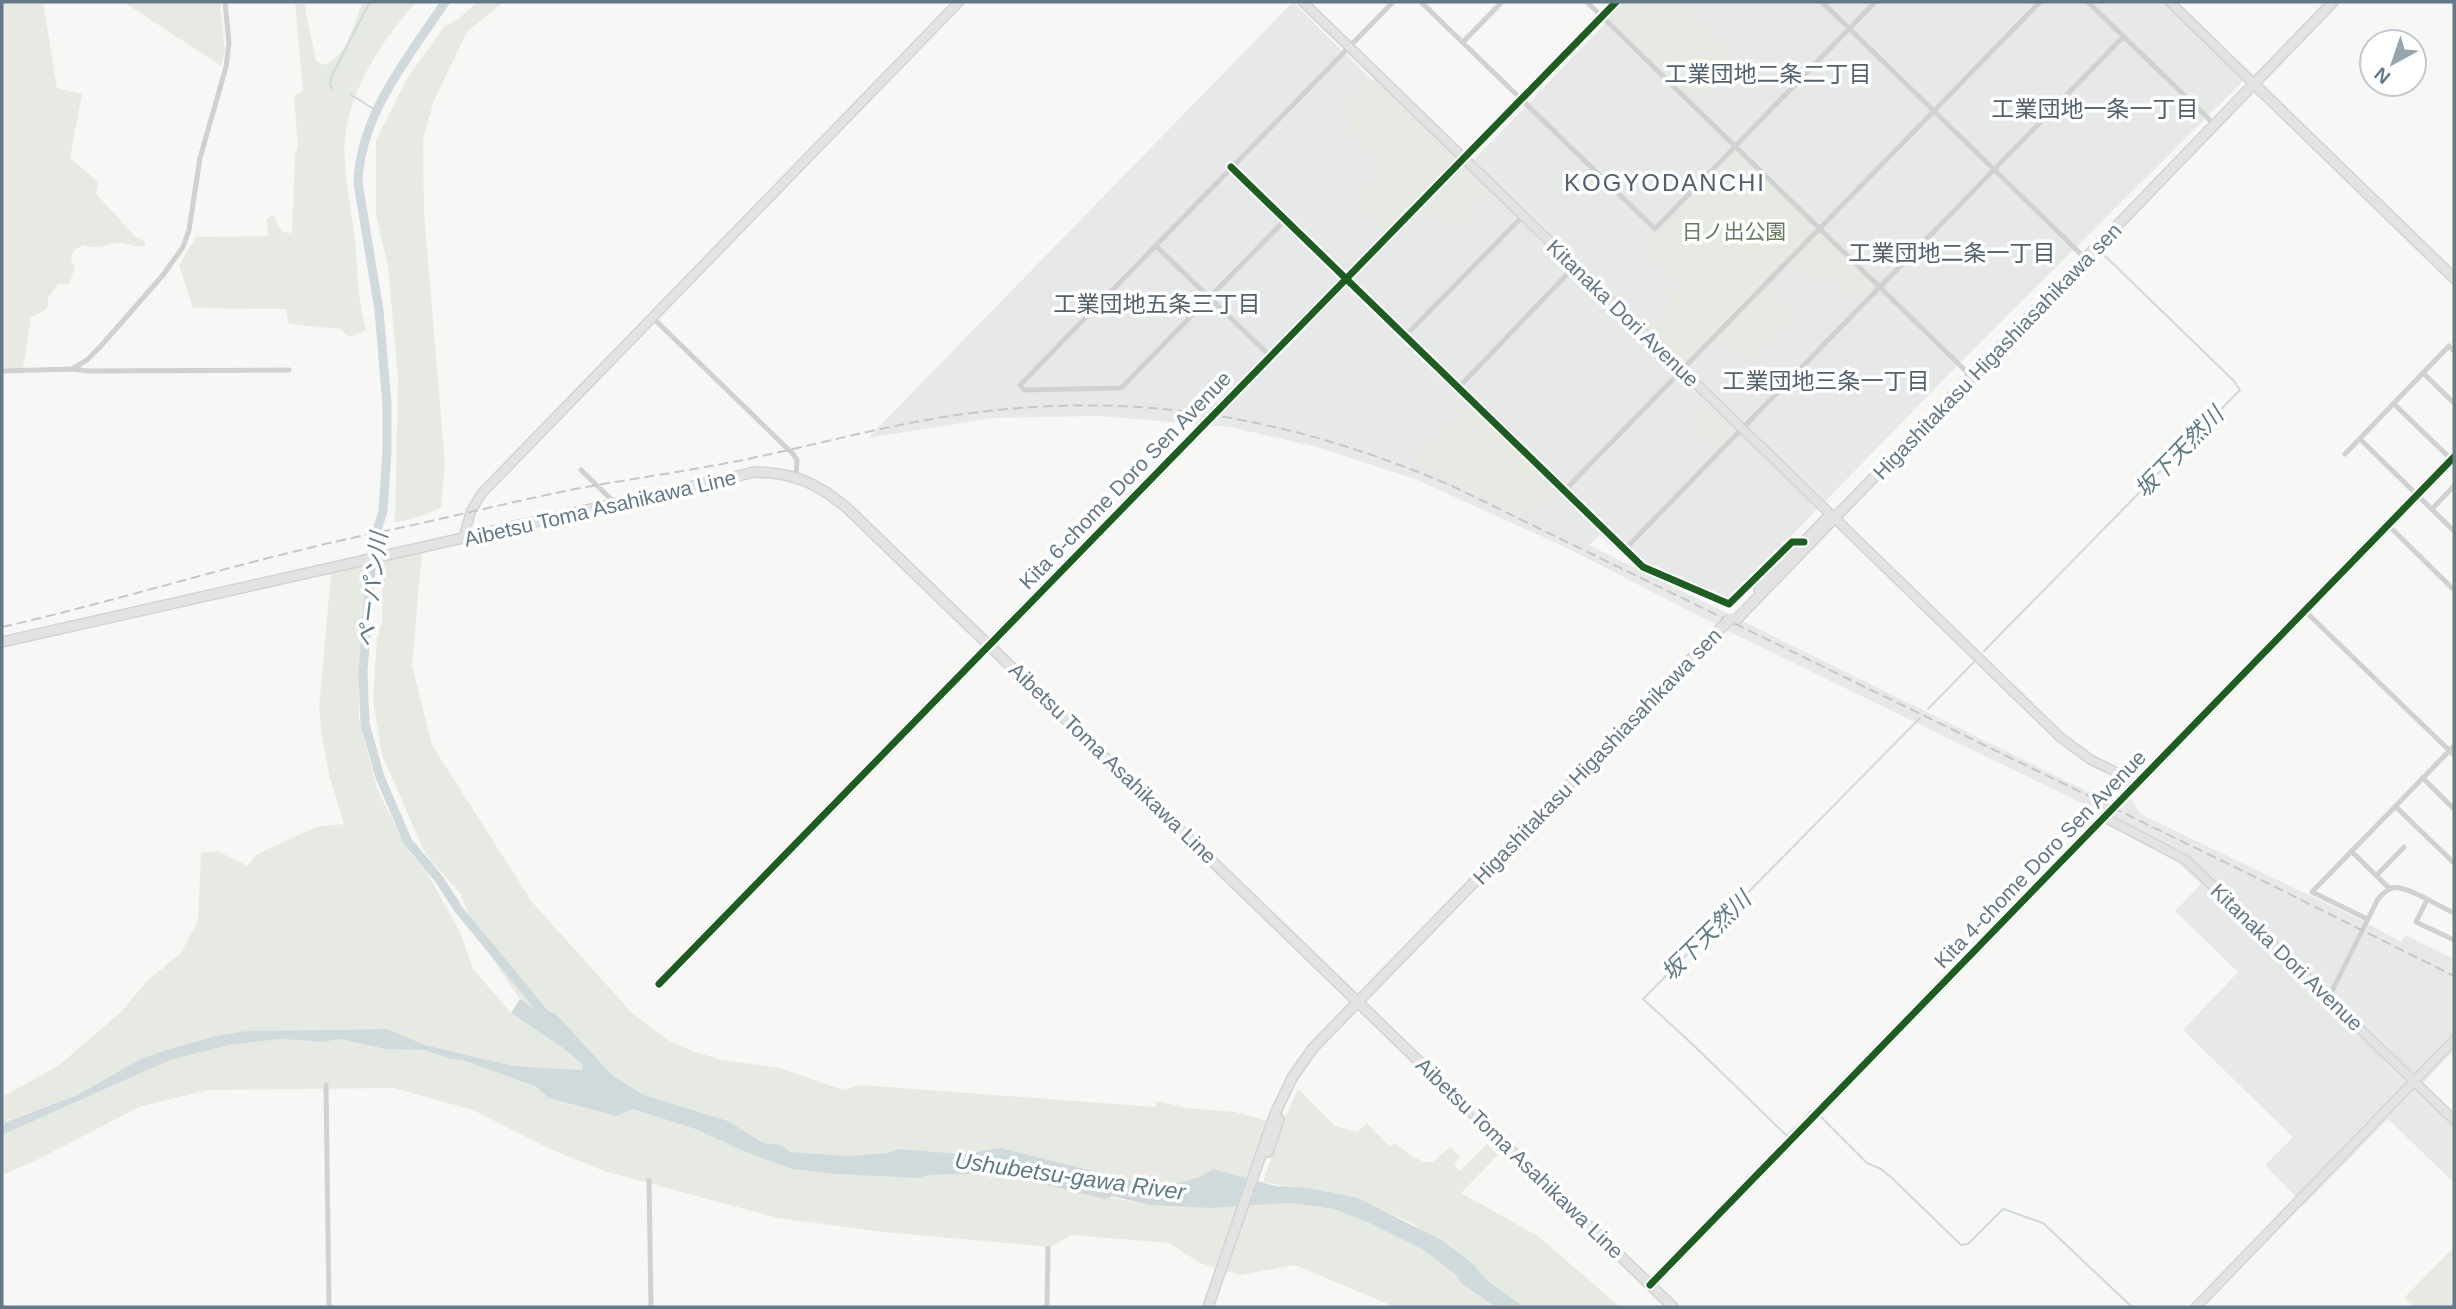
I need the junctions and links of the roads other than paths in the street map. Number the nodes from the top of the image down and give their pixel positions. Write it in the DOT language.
graph roads {
  1 [pos="225,2"];
  2 [pos="959,2"];
  3 [pos="1303,2"];
  4 [pos="1392,2"];
  5 [pos="1421,2"];
  6 [pos="1502,2"];
  7 [pos="1587,2"];
  8 [pos="1616,2"];
  9 [pos="1822,2"];
  10 [pos="1875,2"];
  11 [pos="2040,2"];
  12 [pos="2088,2"];
  13 [pos="2169,2"];
  14 [pos="2333,2"];
  15 [pos="1601,17"];
  16 [pos="1849,29"];
  17 [pos="2123,36"];
  18 [pos="1463,42"];
  19 [pos="1348,47"];
  20 [pos="2253,83"];
  21 [pos="1521,99"];
  22 [pos="1934,111"];
  23 [pos="2214,124"];
  24 [pos="1735,147"];
  25 [pos="1463,158"];
  26 [pos="1231,167"];
  27 [pos="1994,169"];
  28 [pos="1523,216"];
  29 [pos="1285,220"];
  30 [pos="1819,229"];
  31 [pos="1156,246"];
  32 [pos="2085,257"];
  33 [pos="1575,266"];
  34 [pos="2454,278"];
  35 [pos="1346,279"];
  36 [pos="1880,287"];
  37 [pos="1210,298"];
  38 [pos="652,317"];
  39 [pos="1405,336"];
  40 [pos="2454,351"];
  41 [pos="1270,356"];
  42 [pos="72,369"];
  43 [pos="289,370"];
  44 [pos="1681,370"];
  45 [pos="2,371"];
  46 [pos="2423,373"];
  47 [pos="1970,375"];
  48 [pos="1458,388"];
  49 [pos="2454,403"];
  50 [pos="2394,404"];
  51 [pos="1742,429"];
  52 [pos="2360,439"];
  53 [pos="2345,454"];
  54 [pos="2453,458"];
  55 [pos="581,470"];
  56 [pos="796,477"];
  57 [pos="2454,486"];
  58 [pos="1564,491"];
  59 [pos="2418,495"];
  60 [pos="614,502"];
  61 [pos="2432,509"];
  62 [pos="1833,517"];
  63 [pos="2388,525"];
  64 [pos="2453,527"];
  65 [pos="463,539"];
  66 [pos="1804,542"];
  67 [pos="1625,550"];
  68 [pos="2454,590"];
  69 [pos="2305,611"];
  70 [pos="1730,622"];
  71 [pos="2,642"];
  72 [pos="990,644"];
  73 [pos="2453,751"];
  74 [pos="2423,778"];
  75 [pos="2135,786"];
  76 [pos="2396,807"];
  77 [pos="2454,809"];
  78 [pos="2104,817"];
  79 [pos="2404,847"];
  80 [pos="2351,850"];
  81 [pos="2454,863"];
  82 [pos="2377,875"];
  83 [pos="2390,888"];
  84 [pos="2427,900"];
  85 [pos="2454,913"];
  86 [pos="2368,919"];
  87 [pos="2454,940"];
  88 [pos="659,984"];
  89 [pos="2329,997"];
  90 [pos="1360,1004"];
  91 [pos="2454,1040"];
  92 [pos="2414,1081"];
  93 [pos="326,1084"];
  94 [pos="2454,1120"];
  95 [pos="649,1180"];
  96 [pos="1048,1248"];
  97 [pos="1650,1285"];
  98 [pos="329,1307"];
  99 [pos="651,1307"];
  100 [pos="1047,1307"];
  101 [pos="1210,1307"];
  102 [pos="1673,1307"];
  103 [pos="2196,1307"];
  1 -- 42 [label="street"];
  2 -- 38 [label="street"];
  3 -- 19 [label="street, Kitanaka Dori Avenue"];
  4 -- 19 [label="street"];
  5 -- 18 [label="street"];
  6 -- 18 [label="street"];
  7 -- 15 [label="street"];
  8 -- 15 [label="street, Kita 6-chome Doro Sen Avenue"];
  9 -- 16 [label="street"];
  10 -- 16 [label="street"];
  11 -- 22 [label="street"];
  12 -- 17 [label="street"];
  13 -- 20 [label="street"];
  14 -- 20 [label="main road, Higashitakasu Higashiasahikawa sen"];
  15 -- 21 [label="street, Kita 6-chome Doro Sen Avenue"];
  15 -- 24 [label="street"];
  16 -- 22 [label="street"];
  16 -- 24 [label="street"];
  17 -- 23 [label="street"];
  17 -- 27 [label="street"];
  18 -- 21 [label="street"];
  19 -- 25 [label="street, Kitanaka Dori Avenue"];
  19 -- 26 [label="street"];
  20 -- 23 [label="main road, Higashitakasu Higashiasahikawa sen"];
  20 -- 34 [label="main road"];
  21 -- 24 [label="street"];
  21 -- 25 [label="street, Kita 6-chome Doro Sen Avenue"];
  22 -- 27 [label="street"];
  22 -- 30 [label="street"];
  23 -- 32 [label="main road, Higashitakasu Higashiasahikawa sen"];
  24 -- 30 [label="street"];
  25 -- 28 [label="street, Kitanaka Dori Avenue"];
  25 -- 35 [label="street, Kita 6-chome Doro Sen Avenue"];
  26 -- 29 [label="street"];
  26 -- 31 [label="street"];
  27 -- 32 [label="street"];
  27 -- 36 [label="street"];
  28 -- 33 [label="street, Kitanaka Dori Avenue"];
  28 -- 39 [label="street"];
  29 -- 35 [label="street"];
  29 -- 37 [label="street"];
  30 -- 36 [label="street"];
  30 -- 44 [label="street"];
  31 -- 37 [label="street"];
  31 -- 37 [label="street"];
  32 -- 47 [label="main road, Higashitakasu Higashiasahikawa sen"];
  33 -- 44 [label="street, Kitanaka Dori Avenue"];
  33 -- 48 [label="street"];
  35 -- 39 [label="street"];
  35 -- 41 [label="street, Kita 6-chome Doro Sen Avenue"];
  36 -- 47 [label="street"];
  36 -- 51 [label="street"];
  37 -- 41 [label="street"];
  38 -- 56 [label="street"];
  38 -- 65 [label="street"];
  39 -- 48 [label="street"];
  40 -- 46 [label="street"];
  41 -- 72 [label="street, Kita 6-chome Doro Sen Avenue"];
  42 -- 43 [label="street"];
  42 -- 45 [label="street"];
  44 -- 51 [label="street, Kitanaka Dori Avenue"];
  44 -- 58 [label="street"];
  46 -- 49 [label="street"];
  46 -- 50 [label="street"];
  47 -- 62 [label="main road, Higashitakasu Higashiasahikawa sen"];
  48 -- 58 [label="street"];
  50 -- 52 [label="street"];
  50 -- 54 [label="street"];
  51 -- 62 [label="street, Kitanaka Dori Avenue"];
  51 -- 67 [label="street"];
  52 -- 53 [label="street"];
  52 -- 59 [label="street"];
  54 -- 59 [label="street, Kita 4-chome Doro Sen Avenue"];
  55 -- 60 [label="street"];
  56 -- 60 [label="main road, Aibetsu Toma Asahikawa Line"];
  56 -- 72 [label="main road, Aibetsu Toma Asahikawa Line"];
  57 -- 61 [label="street"];
  58 -- 67 [label="street"];
  59 -- 61 [label="street"];
  59 -- 63 [label="street, Kita 4-chome Doro Sen Avenue"];
  60 -- 65 [label="main road, Aibetsu Toma Asahikawa Line"];
  61 -- 64 [label="street"];
  62 -- 66 [label="main road, Higashitakasu Higashiasahikawa sen"];
  62 -- 70 [label="main road, Higashitakasu Higashiasahikawa sen"];
  62 -- 75 [label="street, Kitanaka Dori Avenue"];
  63 -- 68 [label="street"];
  63 -- 69 [label="street, Kita 4-chome Doro Sen Avenue"];
  65 -- 71 [label="main road, Aibetsu Toma Asahikawa Line"];
  66 -- 67 [label="street"];
  66 -- 70 [label="main road, Higashitakasu Higashiasahikawa sen"];
  69 -- 73 [label="street"];
  69 -- 75 [label="street, Kita 4-chome Doro Sen Avenue"];
  70 -- 90 [label="main road, Higashitakasu Higashiasahikawa sen"];
  72 -- 88 [label="street, Kita 6-chome Doro Sen Avenue"];
  72 -- 90 [label="main road, Aibetsu Toma Asahikawa Line"];
  73 -- 74 [label="street"];
  74 -- 76 [label="street"];
  74 -- 77 [label="street"];
  75 -- 78 [label="street, Kita 4-chome Doro Sen Avenue"];
  76 -- 80 [label="street"];
  76 -- 81 [label="street"];
  78 -- 89 [label="street, Kitanaka Dori Avenue"];
  78 -- 97 [label="street, Kita 4-chome Doro Sen Avenue"];
  79 -- 82 [label="street"];
  80 -- 82 [label="street"];
  80 -- 86 [label="street"];
  82 -- 83 [label="street"];
  83 -- 84 [label="street"];
  83 -- 86 [label="street"];
  84 -- 85 [label="street"];
  84 -- 87 [label="street"];
  86 -- 89 [label="street"];
  89 -- 92 [label="street, Kitanaka Dori Avenue"];
  90 -- 97 [label="main road, Aibetsu Toma Asahikawa Line"];
  90 -- 101 [label="main road, Higashitakasu Higashiasahikawa sen"];
  91 -- 92 [label="street"];
  92 -- 94 [label="street, Kitanaka Dori Avenue"];
  92 -- 103 [label="street"];
  93 -- 98 [label="street"];
  95 -- 99 [label="street"];
  96 -- 100 [label="street"];
  97 -- 102 [label="main road, Aibetsu Toma Asahikawa Line"];
}
